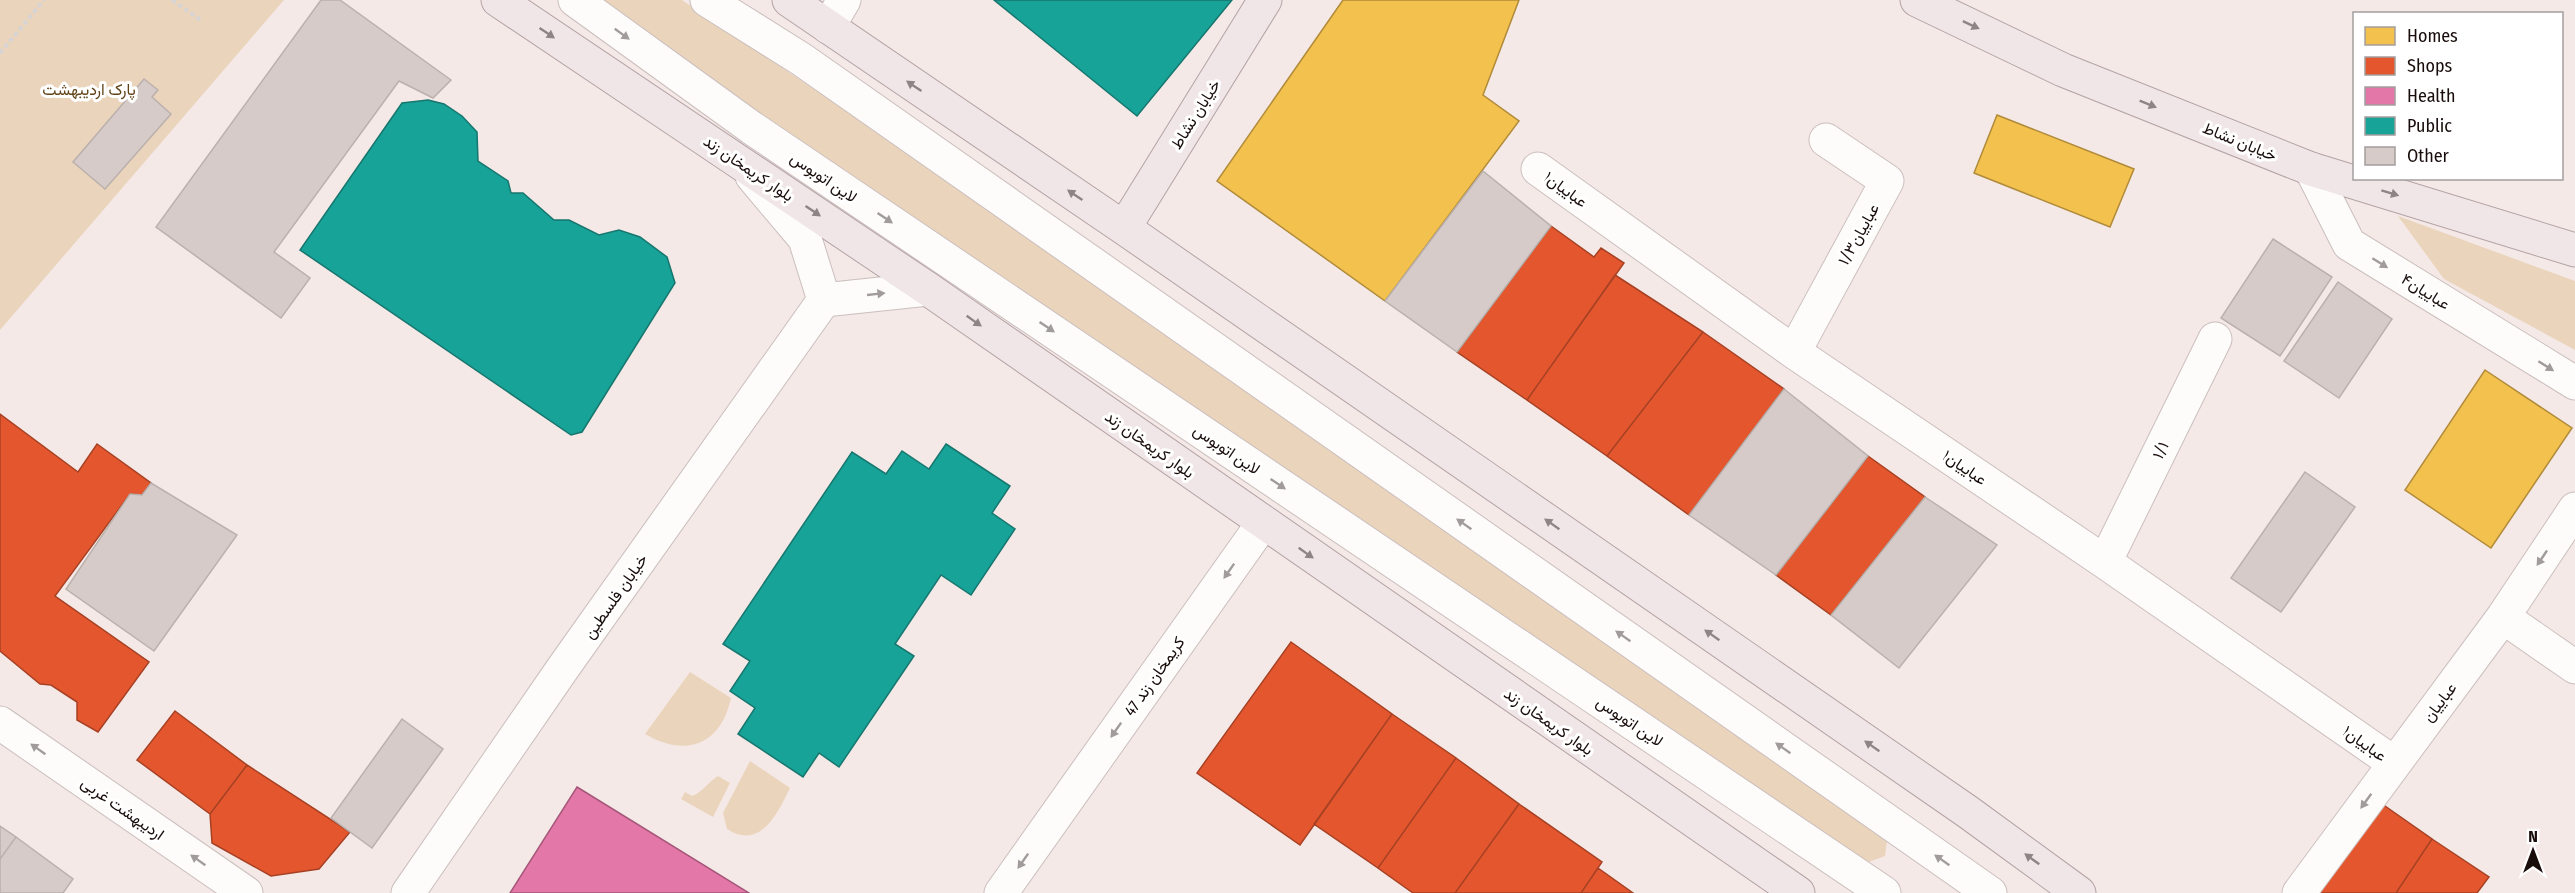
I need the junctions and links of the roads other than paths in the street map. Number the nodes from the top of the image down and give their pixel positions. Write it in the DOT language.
graph roads {
  1 [pos="498,0"];
  2 [pos="574,0"];
  3 [pos="707,0"];
  4 [pos="789,0"];
  5 [pos="1265,0"];
  6 [pos="1917,0"];
  7 [pos="836,13"];
  8 [pos="1826,140"];
  9 [pos="741,163"];
  10 [pos="1538,169"];
  11 [pos="2311,169"];
  12 [pos="1124,228"];
  13 [pos="2575,250"];
  14 [pos="928,289"];
  15 [pos="824,300"];
  16 [pos="2215,339"];
  17 [pos="1794,352"];
  18 [pos="2575,383"];
  19 [pos="2575,509"];
  20 [pos="1263,523"];
  21 [pos="2106,562"];
  22 [pos="2503,617"];
  23 [pos="2575,667"];
  24 [pos="0,723"];
  25 [pos="2394,763"];
  26 [pos="246,893"];
  27 [pos="408,893"];
  28 [pos="1000,893"];
  29 [pos="1798,893"];
  30 [pos="1884,893"];
  31 [pos="1990,893"];
  32 [pos="2079,893"];
  33 [pos="2299,893"];
  1 -- 9 [label="main road, بلوار کریمخان زند, one-way"];
  2 -- 30 [label="street, لاین اتوبوس, one-way"];
  31 -- 3 [label="street, one-way"];
  4 -- 7 [label="main road"];
  5 -- 12 [label="main road, خیابان نشاط"];
  6 -- 11 [label="main road, خیابان نشاط, one-way"];
  12 -- 7 [label="main road, one-way"];
  8 -- 17 [label="street, عباییان۱/۳"];
  9 -- 14 [label="main road, بلوار کریمخان زند, one-way"];
  9 -- 15 [label="street"];
  10 -- 17 [label="street, عباییان۱"];
  11 -- 13 [label="main road, خیابان نشاط, one-way"];
  11 -- 18 [label="street, عباییان۴, one-way"];
  32 -- 12 [label="main road, one-way"];
  15 -- 14 [label="street, one-way"];
  14 -- 20 [label="main road, بلوار کریمخان زند, one-way"];
  15 -- 27 [label="street, خیابان فلسطین"];
  16 -- 21 [label="street, ۱/۱"];
  17 -- 21 [label="street, عباییان۱"];
  19 -- 22 [label="street, عباییان, one-way"];
  20 -- 28 [label="street, 47 کریمخان زند, one-way"];
  20 -- 29 [label="main road, بلوار کریمخان زند, one-way"];
  21 -- 25 [label="street, عباییان۱"];
  22 -- 23 [label="street"];
  22 -- 25 [label="street, عباییان"];
  26 -- 24 [label="street, اردیبهشت غربی, one-way"];
  25 -- 33 [label="street, عباییان, one-way"];
}
